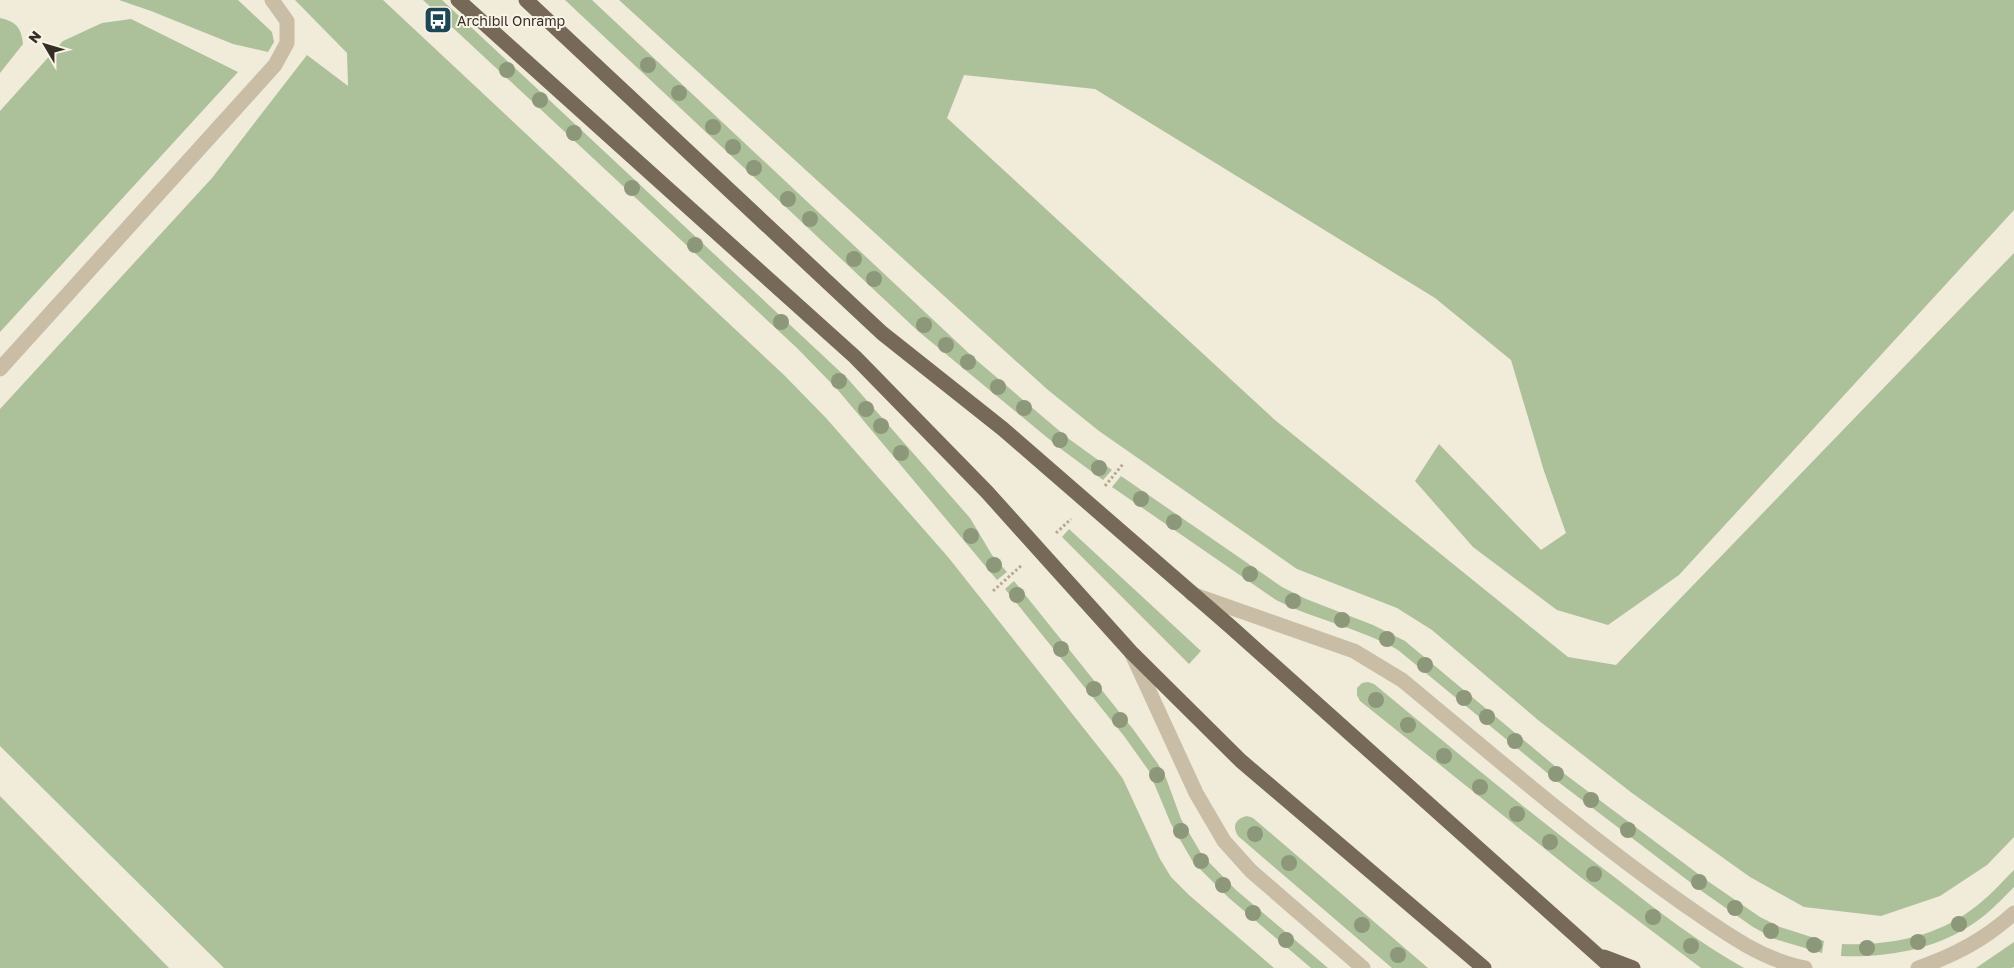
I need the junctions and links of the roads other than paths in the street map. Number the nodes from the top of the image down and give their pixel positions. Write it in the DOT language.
graph roads {
  1 [pos="272,0"];
  2 [pos="458,0"];
  3 [pos="526,0"];
  4 [pos="0,369"];
  5 [pos="1192,594"];
  6 [pos="1131,652"];
  7 [pos="2014,913"];
  8 [pos="1596,954"];
  9 [pos="1363,968"];
  10 [pos="1484,968"];
  11 [pos="1612,968"];
  12 [pos="1633,968"];
  13 [pos="1805,968"];
  14 [pos="1918,968"];
  1 -- 4 [label="street"];
  2 -- 6 [label="main road"];
  3 -- 5 [label="main road"];
  5 -- 8 [label="main road"];
  5 -- 13 [label="street"];
  6 -- 9 [label="street"];
  6 -- 10 [label="main road"];
  7 -- 14 [label="street"];
  8 -- 11 [label="main road"];
  8 -- 12 [label="main road"];
}
